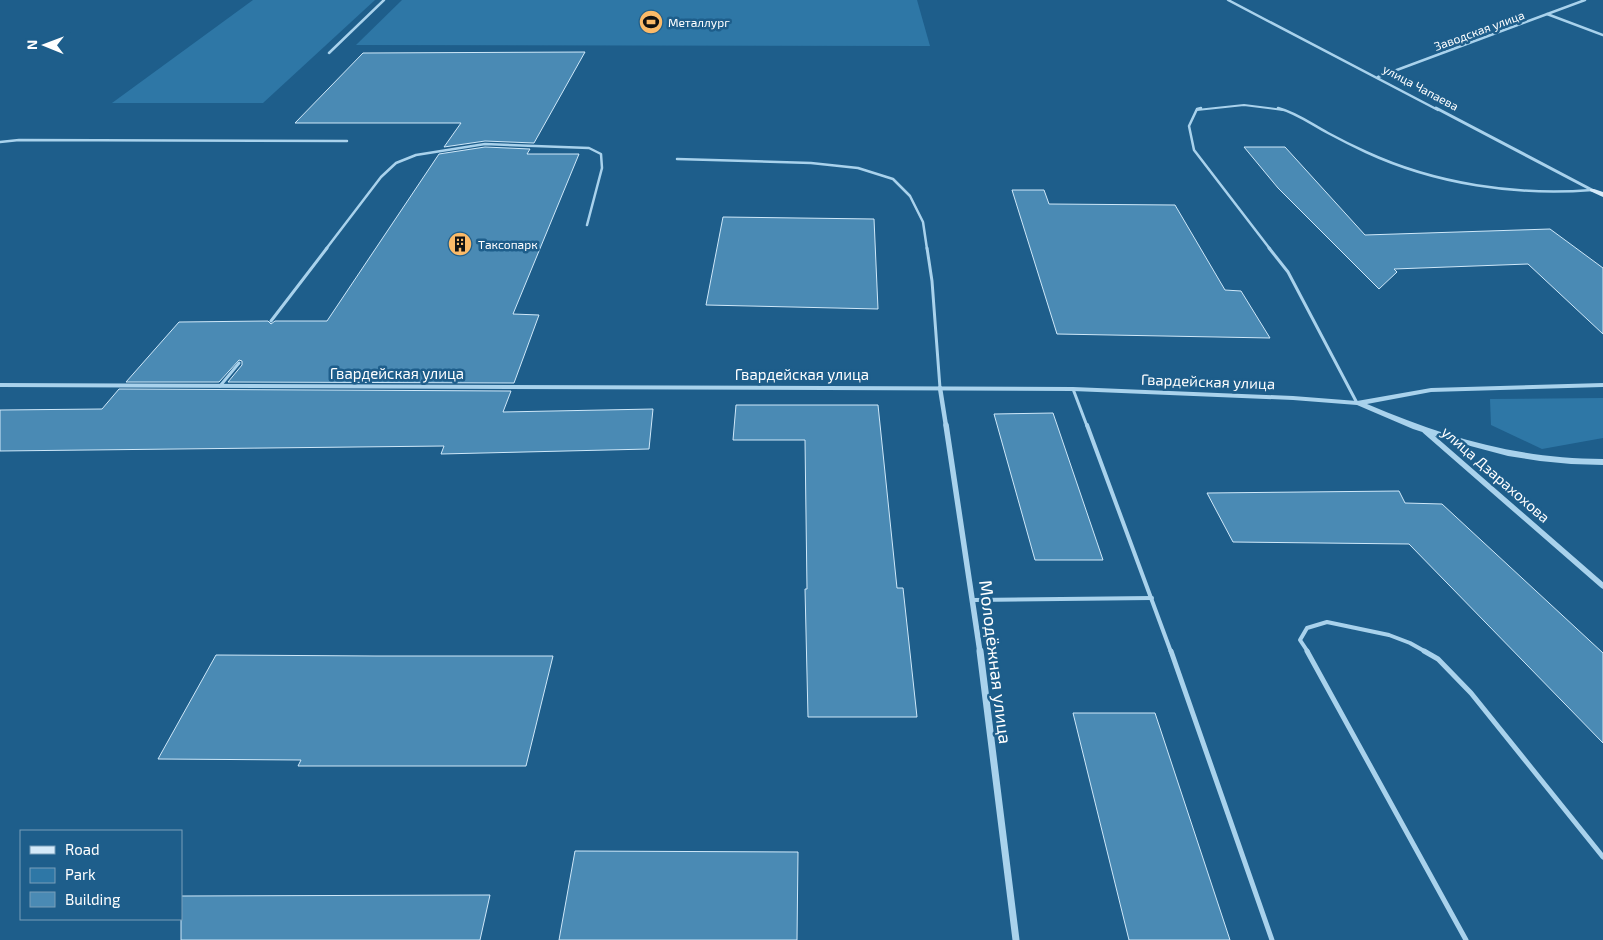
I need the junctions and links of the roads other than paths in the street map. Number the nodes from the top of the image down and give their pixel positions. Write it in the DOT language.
graph roads {
  1 [pos="384,0"];
  2 [pos="1228,0"];
  3 [pos="1585,0"];
  4 [pos="1547,14"];
  5 [pos="1603,35"];
  6 [pos="329,53"];
  7 [pos="1378,77"];
  8 [pos="0,142"];
  9 [pos="347,142"];
  10 [pos="677,159"];
  11 [pos="1603,185"];
  12 [pos="1592,190"];
  13 [pos="1603,195"];
  14 [pos="587,225"];
  15 [pos="271,321"];
  16 [pos="239,363"];
  17 [pos="0,385"];
  18 [pos="1603,385"];
  19 [pos="220,386"];
  20 [pos="940,388"];
  21 [pos="1073,389"];
  22 [pos="1357,403"];
  23 [pos="1425,431"];
  24 [pos="1603,462"];
  25 [pos="1603,586"];
  26 [pos="1152,598"];
  27 [pos="974,600"];
  28 [pos="1603,857"];
  29 [pos="1016,940"];
  30 [pos="1272,940"];
  31 [pos="1466,940"];
  1 -- 6 [label="street"];
  2 -- 7 [label="street, улица Чапаева"];
  3 -- 4 [label="street, Заводская улица"];
  4 -- 5 [label="street"];
  4 -- 7 [label="street, Заводская улица"];
  7 -- 12 [label="street, улица Чапаева"];
  8 -- 9 [label="lane"];
  10 -- 20 [label="lane"];
  11 -- 12 [label="main road"];
  12 -- 13 [label="main road, улица Чапаева"];
  12 -- 22 [label="lane"];
  14 -- 15 [label="lane"];
  16 -- 19 [label="lane"];
  17 -- 19 [label="street, Гвардейская улица"];
  18 -- 22 [label="street, Гвардейская улица"];
  19 -- 20 [label="street, Гвардейская улица"];
  20 -- 21 [label="street, Гвардейская улица"];
  20 -- 27 [label="street, Молодёжная улица"];
  21 -- 22 [label="street, Гвардейская улица"];
  21 -- 26 [label="lane"];
  22 -- 23 [label="street, улица Дзарахохова"];
  23 -- 24 [label="street"];
  23 -- 25 [label="street, улица Дзарахохова"];
  26 -- 27 [label="lane"];
  26 -- 30 [label="lane"];
  27 -- 29 [label="street, Молодёжная улица"];
  28 -- 31 [label="lane"];
}
